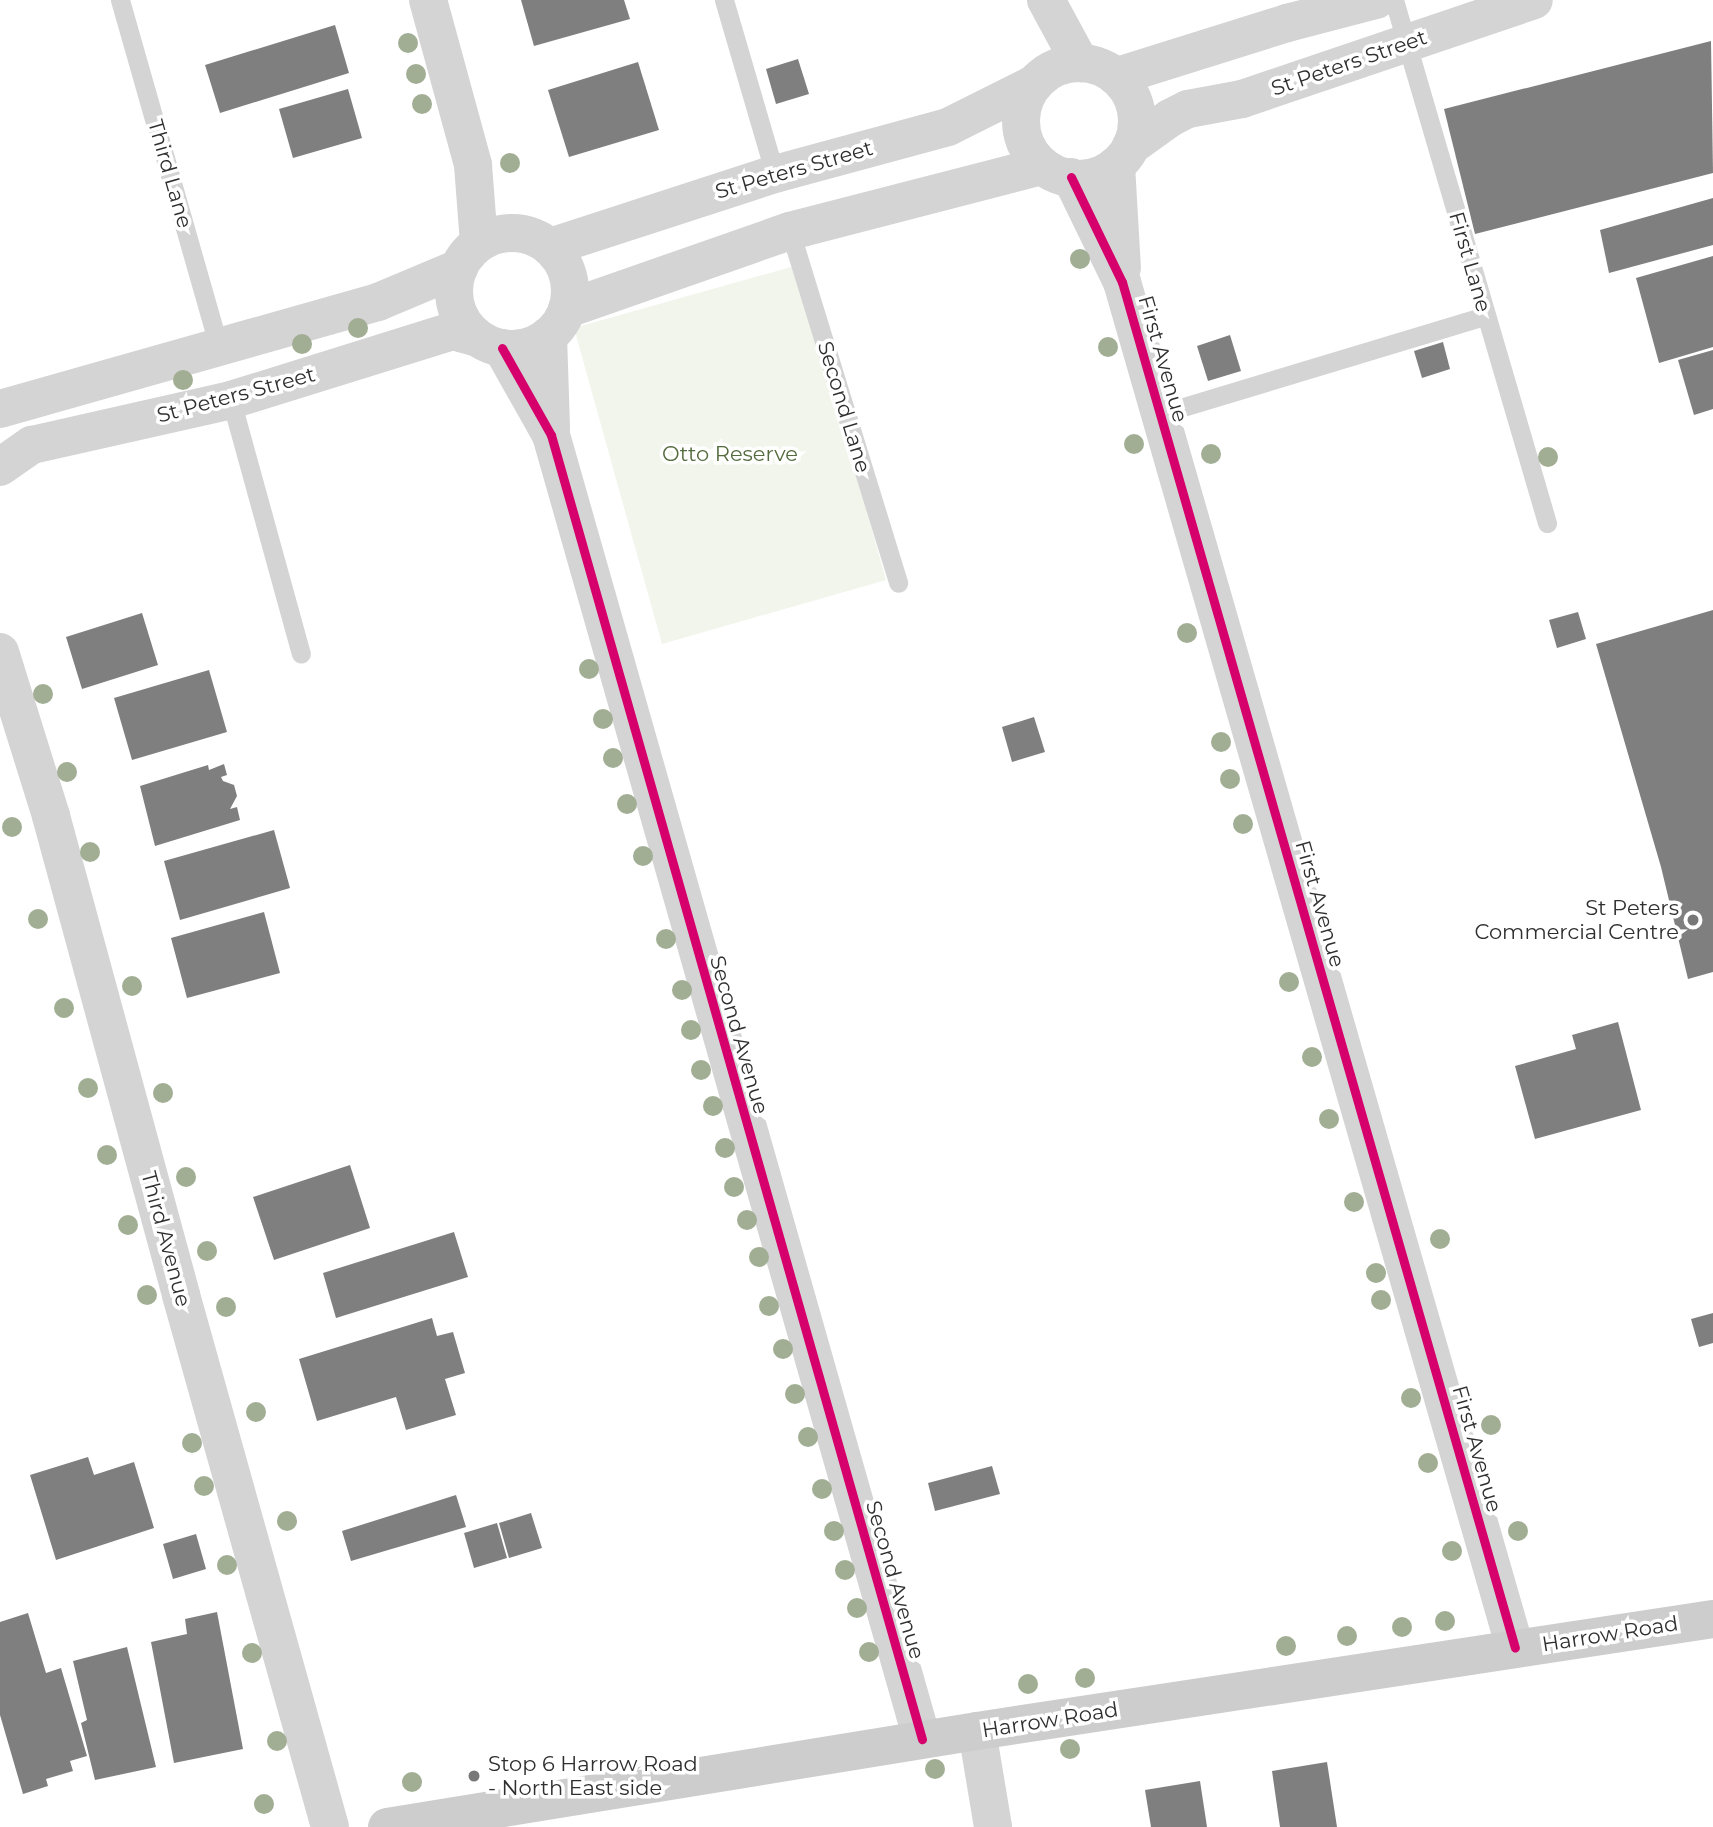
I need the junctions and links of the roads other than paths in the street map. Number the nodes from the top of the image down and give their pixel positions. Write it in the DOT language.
graph roads {
  1 [pos="120,0"];
  2 [pos="428,0"];
  3 [pos="724,0"];
  4 [pos="1044,0"];
  5 [pos="1376,0"];
  6 [pos="1394,0"];
  7 [pos="1534,0"];
  8 [pos="1406,43"];
  9 [pos="1055,72"];
  10 [pos="1118,76"];
  11 [pos="1124,156"];
  12 [pos="473,165"];
  13 [pos="1057,172"];
  14 [pos="775,174"];
  15 [pos="790,231"];
  16 [pos="534,240"];
  17 [pos="469,256"];
  18 [pos="1122,282"];
  19 [pos="1485,316"];
  20 [pos="557,323"];
  21 [pos="488,342"];
  22 [pos="219,348"];
  23 [pos="231,400"];
  24 [pos="0,409"];
  25 [pos="1160,414"];
  26 [pos="551,435"];
  27 [pos="0,467"];
  28 [pos="1547,523"];
  29 [pos="898,583"];
  30 [pos="0,652"];
  31 [pos="301,654"];
  32 [pos="1713,1619"];
  33 [pos="1515,1648"];
  34 [pos="977,1731"];
  35 [pos="922,1740"];
  36 [pos="330,1827"];
  37 [pos="387,1827"];
  38 [pos="993,1827"];
  1 -- 22 [label="lane, Third Lane"];
  2 -- 12 [label="street"];
  3 -- 14 [label="lane"];
  4 -- 9 [label="street"];
  5 -- 10 [label="street"];
  6 -- 8 [label="lane, First Lane"];
  7 -- 8 [label="street, St Peters Street"];
  8 -- 11 [label="street, St Peters Street"];
  8 -- 19 [label="lane, First Lane"];
  9 -- 10 [label="street"];
  9 -- 13 [label="street"];
  9 -- 14 [label="street, St Peters Street"];
  10 -- 11 [label="street"];
  11 -- 13 [label="street"];
  11 -- 18 [label="street, First Avenue"];
  12 -- 16 [label="street"];
  12 -- 17 [label="street"];
  13 -- 15 [label="street"];
  13 -- 18 [label="street, First Avenue"];
  14 -- 16 [label="street, St Peters Street"];
  15 -- 20 [label="street"];
  15 -- 29 [label="lane, Second Lane"];
  16 -- 17 [label="street"];
  16 -- 20 [label="street"];
  17 -- 21 [label="street"];
  17 -- 22 [label="street"];
  18 -- 25 [label="street, First Avenue"];
  19 -- 25 [label="lane"];
  19 -- 28 [label="lane, First Lane"];
  20 -- 21 [label="street"];
  20 -- 26 [label="street, Second Avenue"];
  21 -- 23 [label="street, St Peters Street"];
  21 -- 26 [label="street, Second Avenue"];
  22 -- 24 [label="street"];
  23 -- 27 [label="street, St Peters Street"];
  23 -- 31 [label="lane"];
  25 -- 33 [label="street, First Avenue"];
  26 -- 35 [label="street, Second Avenue"];
  30 -- 36 [label="street, Third Avenue"];
  32 -- 33 [label="street, Harrow Road"];
  33 -- 34 [label="street, Harrow Road"];
  34 -- 35 [label="street, Harrow Road"];
  34 -- 38 [label="street"];
  35 -- 37 [label="street, Harrow Road"];
}
